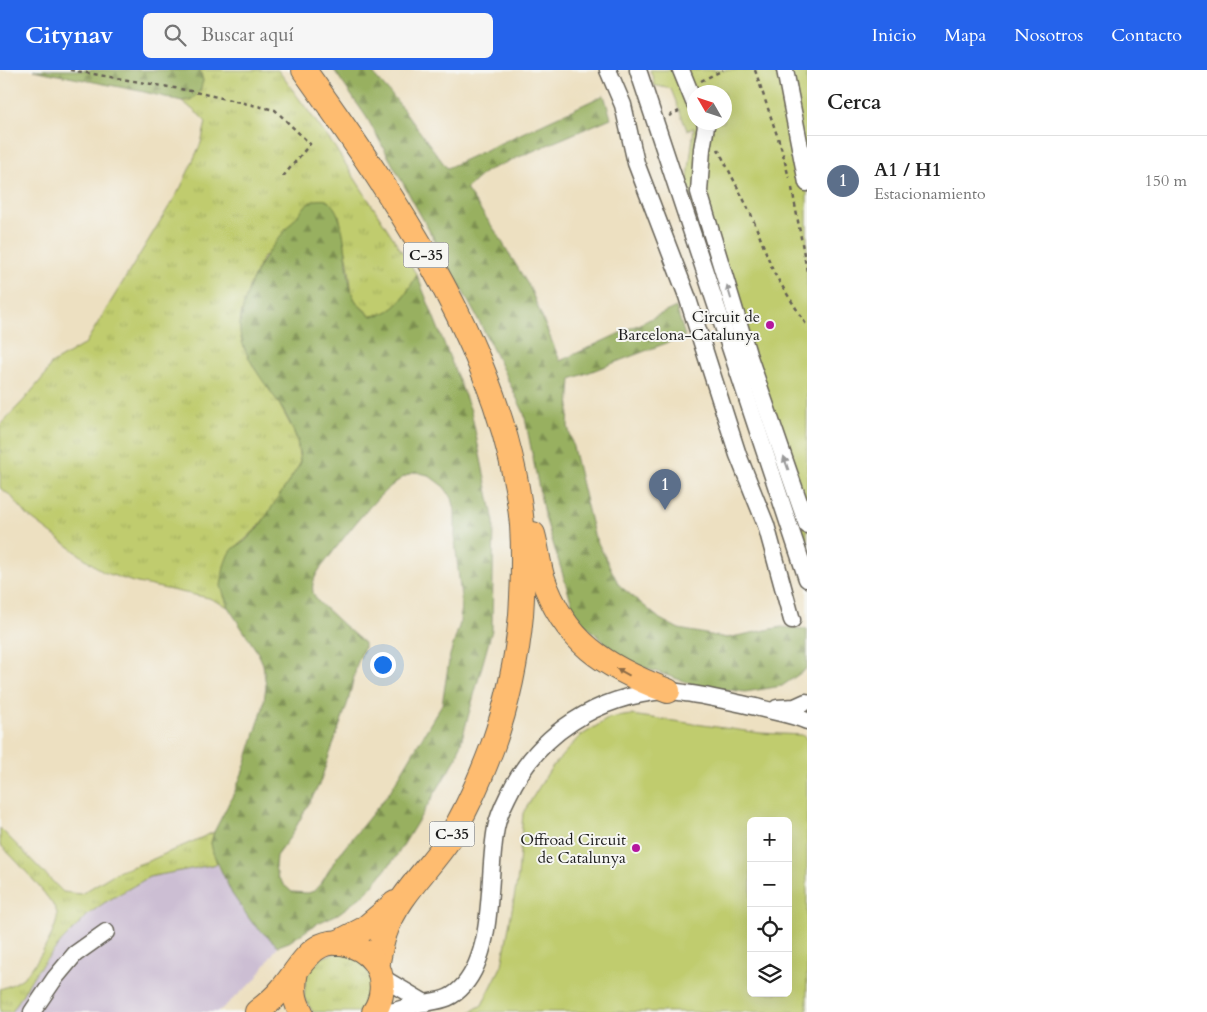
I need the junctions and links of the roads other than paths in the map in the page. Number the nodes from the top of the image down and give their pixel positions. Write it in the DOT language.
graph roads {
  1 [pos="304,70"];
  2 [pos="608,70"];
  3 [pos="638,70"];
  4 [pos="681,70"];
  5 [pos="785,70"];
  6 [pos="687,85"];
  7 [pos="704,130"];
  8 [pos="807,183"];
  9 [pos="511,460"];
  10 [pos="786,520"];
  11 [pos="766,525"];
  12 [pos="807,525"];
  13 [pos="807,579"];
  14 [pos="792,620"];
  15 [pos="668,691"];
  16 [pos="807,706"];
  17 [pos="758,708"];
  18 [pos="807,721"];
  19 [pos="410,890"];
  20 [pos="106,932"];
  21 [pos="337,943"];
  22 [pos="296,971"];
  23 [pos="379,972"];
  24 [pos="425,1003"];
  25 [pos="32,1012"];
  26 [pos="257,1012"];
  27 [pos="301,1012"];
  28 [pos="374,1012"];
  29 [pos="391,1012"];
  1 -- 9 [label="highway, C-35"];
  2 -- 11 [label="street"];
  3 -- 10 [label="street"];
  4 -- 6 [label="street"];
  5 -- 8 [label="street"];
  12 -- 7 [label="street, one-way"];
  15 -- 9 [label="highway, one-way"];
  9 -- 19 [label="highway, C-35"];
  10 -- 11 [label="street"];
  10 -- 13 [label="street"];
  11 -- 14 [label="street"];
  15 -- 17 [label="street"];
  15 -- 24 [label="street"];
  16 -- 17 [label="street"];
  17 -- 18 [label="street"];
  19 -- 21 [label="highway, C-35"];
  19 -- 23 [label="highway, C-35"];
  20 -- 25 [label="street"];
  21 -- 22 [label="highway, C-35"];
  21 -- 23 [label="highway"];
  22 -- 26 [label="highway, C-35"];
  22 -- 27 [label="highway"];
  23 -- 24 [label="street"];
  23 -- 28 [label="highway, C-35"];
  24 -- 29 [label="street"];
}
